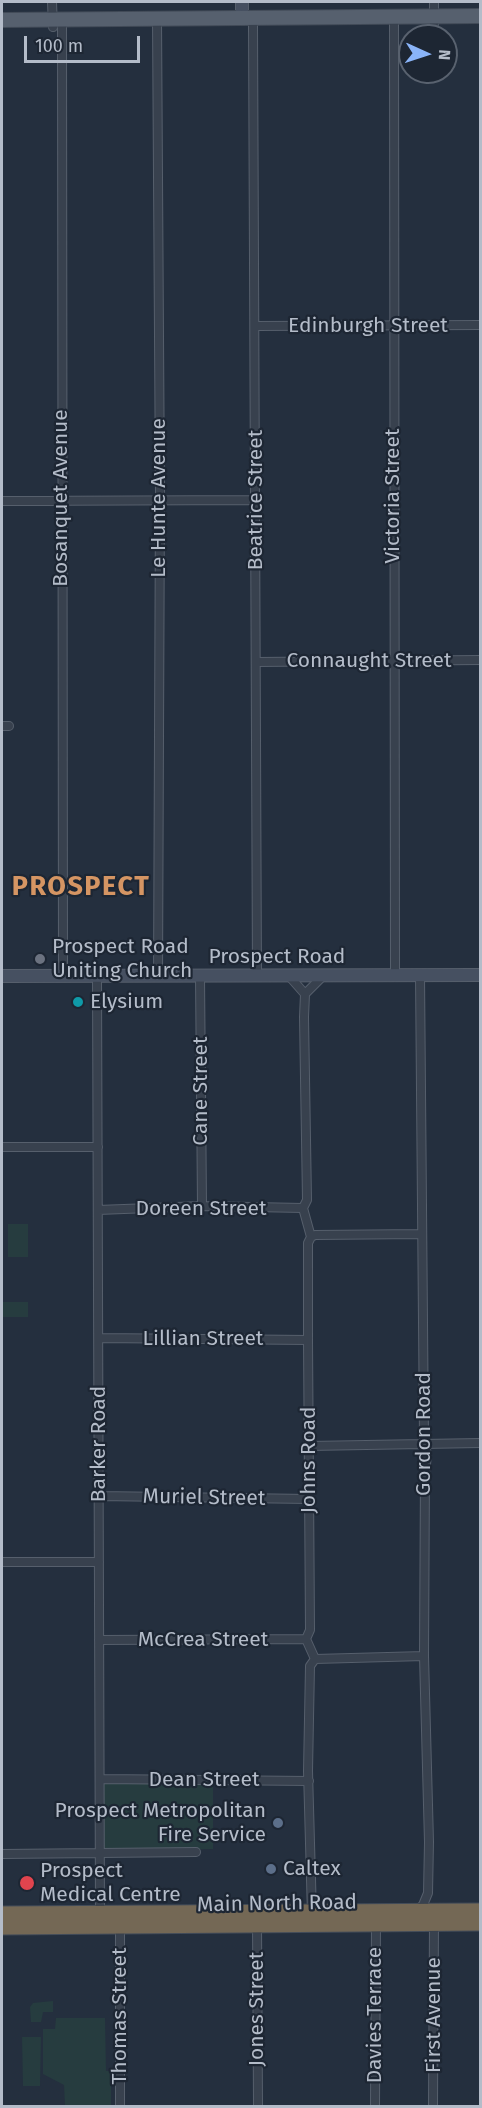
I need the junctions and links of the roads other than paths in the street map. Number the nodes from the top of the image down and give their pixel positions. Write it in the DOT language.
graph roads {
  1 [pos="52,2"];
  2 [pos="242,2"];
  3 [pos="434,14"];
  4 [pos="480,16"];
  5 [pos="2,20"];
  6 [pos="394,20"];
  7 [pos="157,22"];
  8 [pos="243,22"];
  9 [pos="57,23"];
  10 [pos="480,24"];
  11 [pos="2,27"];
  12 [pos="480,325"];
  13 [pos="256,326"];
  14 [pos="393,327"];
  15 [pos="257,500"];
  16 [pos="2,501"];
  17 [pos="61,501"];
  18 [pos="160,501"];
  19 [pos="480,660"];
  20 [pos="257,662"];
  21 [pos="393,662"];
  22 [pos="395,975"];
  23 [pos="420,975"];
  24 [pos="480,975"];
  25 [pos="2,976"];
  26 [pos="63,976"];
  27 [pos="98,976"];
  28 [pos="200,976"];
  29 [pos="257,976"];
  30 [pos="158,977"];
  31 [pos="290,977"];
  32 [pos="322,977"];
  33 [pos="305,994"];
  34 [pos="2,1147"];
  35 [pos="98,1147"];
  36 [pos="202,1206"];
  37 [pos="303,1208"];
  38 [pos="98,1210"];
  39 [pos="422,1234"];
  40 [pos="311,1237"];
  41 [pos="99,1338"];
  42 [pos="308,1340"];
  43 [pos="480,1443"];
  44 [pos="426,1444"];
  45 [pos="309,1446"];
  46 [pos="99,1496"];
  47 [pos="309,1499"];
  48 [pos="2,1562"];
  49 [pos="99,1562"];
  50 [pos="306,1639"];
  51 [pos="99,1640"];
  52 [pos="424,1656"];
  53 [pos="315,1659"];
  54 [pos="100,1779"];
  55 [pos="309,1781"];
  56 [pos="195,1852"];
  57 [pos="100,1853"];
  58 [pos="2,1854"];
  59 [pos="428,1893"];
  60 [pos="416,1911"];
  61 [pos="480,1911"];
  62 [pos="100,1913"];
  63 [pos="2,1914"];
  64 [pos="436,1917"];
  65 [pos="257,1918"];
  66 [pos="312,1918"];
  67 [pos="480,1923"];
  68 [pos="376,1924"];
  69 [pos="120,1926"];
  70 [pos="2,1927"];
  71 [pos="120,2106"];
  72 [pos="258,2106"];
  73 [pos="375,2106"];
  74 [pos="433,2106"];
  1 -- 9 [label="street, Bosanquet Avenue"];
  2 -- 8 [label="main road"];
  3 -- 4 [label="main road"];
  3 -- 6 [label="main road"];
  3 -- 10 [label="main road"];
  5 -- 9 [label="main road"];
  6 -- 8 [label="main road"];
  6 -- 8 [label="main road"];
  6 -- 14 [label="street, Victoria Street"];
  7 -- 8 [label="main road"];
  7 -- 9 [label="main road"];
  7 -- 18 [label="street, Le Hunte Avenue"];
  8 -- 13 [label="street, Beatrice Street"];
  9 -- 11 [label="main road"];
  9 -- 17 [label="street, Bosanquet Avenue"];
  12 -- 14 [label="street, Edinburgh Street"];
  13 -- 14 [label="street, Edinburgh Street"];
  13 -- 15 [label="street, Beatrice Street"];
  14 -- 21 [label="street, Victoria Street"];
  15 -- 18 [label="street"];
  15 -- 20 [label="street, Beatrice Street"];
  16 -- 17 [label="street"];
  17 -- 18 [label="street"];
  17 -- 26 [label="street, Bosanquet Avenue"];
  18 -- 30 [label="street, Le Hunte Avenue"];
  19 -- 21 [label="street, Connaught Street"];
  20 -- 21 [label="street, Connaught Street"];
  20 -- 29 [label="street, Beatrice Street"];
  21 -- 22 [label="street, Victoria Street"];
  22 -- 23 [label="main road, Prospect Road"];
  22 -- 32 [label="main road, Prospect Road"];
  23 -- 24 [label="main road, Prospect Road"];
  23 -- 39 [label="street, Gordon Road"];
  25 -- 26 [label="main road, Prospect Road"];
  26 -- 27 [label="main road, Prospect Road"];
  27 -- 30 [label="main road, Prospect Road"];
  27 -- 35 [label="street, Barker Road"];
  28 -- 29 [label="main road, Prospect Road"];
  28 -- 30 [label="main road, Prospect Road"];
  28 -- 36 [label="street, Cane Street"];
  29 -- 31 [label="main road, Prospect Road"];
  31 -- 32 [label="main road, Prospect Road"];
  31 -- 33 [label="street"];
  32 -- 33 [label="street"];
  33 -- 37 [label="street, Johns Road"];
  34 -- 35 [label="street"];
  35 -- 38 [label="street, Barker Road"];
  36 -- 37 [label="street, Doreen Street"];
  36 -- 38 [label="street, Doreen Street"];
  37 -- 40 [label="street, Johns Road"];
  38 -- 41 [label="street, Barker Road"];
  39 -- 40 [label="street"];
  39 -- 44 [label="street, Gordon Road"];
  40 -- 42 [label="street, Johns Road"];
  41 -- 42 [label="street, Lillian Street"];
  41 -- 46 [label="street, Barker Road"];
  42 -- 45 [label="street, Johns Road"];
  43 -- 44 [label="street"];
  44 -- 45 [label="street"];
  44 -- 52 [label="street, Gordon Road"];
  45 -- 47 [label="street, Johns Road"];
  46 -- 47 [label="street, Muriel Street"];
  46 -- 49 [label="street, Barker Road"];
  47 -- 50 [label="street, Johns Road"];
  48 -- 49 [label="street"];
  49 -- 51 [label="street, Barker Road"];
  50 -- 51 [label="street, McCrea Street"];
  50 -- 53 [label="street"];
  51 -- 54 [label="street, Barker Road"];
  52 -- 53 [label="street"];
  52 -- 59 [label="street, Gordon Road"];
  53 -- 55 [label="street"];
  54 -- 55 [label="street, Dean Street"];
  54 -- 57 [label="street, Barker Road"];
  55 -- 66 [label="street"];
  56 -- 57 [label="street"];
  57 -- 58 [label="street"];
  57 -- 62 [label="street, Barker Road"];
  59 -- 60 [label="street"];
  59 -- 64 [label="street, Gordon Road"];
  60 -- 64 [label="highway, Main North Road"];
  60 -- 66 [label="highway, Main North Road"];
  61 -- 64 [label="highway"];
  62 -- 63 [label="highway, Main North Road"];
  62 -- 65 [label="highway, Main North Road"];
  64 -- 67 [label="highway, Main North Road"];
  64 -- 68 [label="highway, Main North Road"];
  64 -- 74 [label="street, First Avenue"];
  65 -- 66 [label="highway, Main North Road"];
  65 -- 69 [label="highway, Main North Road"];
  65 -- 72 [label="street, Jones Street"];
  66 -- 68 [label="highway, Main North Road"];
  68 -- 73 [label="street, Davies Terrace"];
  69 -- 70 [label="highway, Main North Road"];
  69 -- 71 [label="street, Thomas Street"];
}
